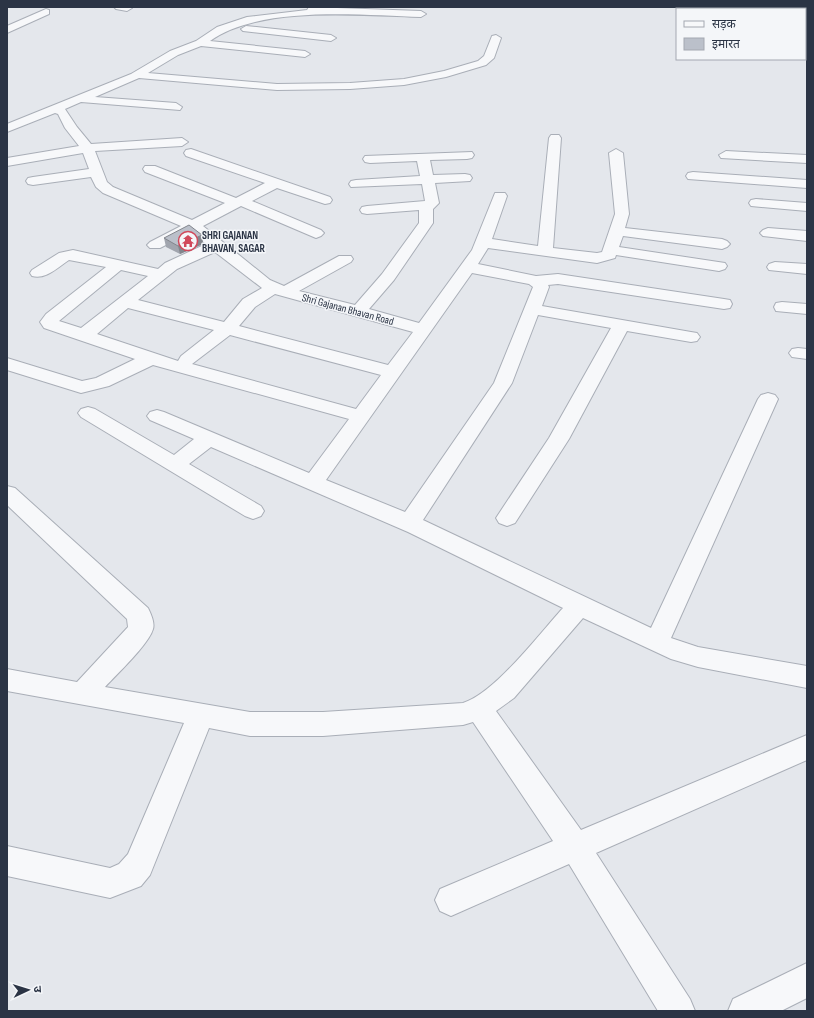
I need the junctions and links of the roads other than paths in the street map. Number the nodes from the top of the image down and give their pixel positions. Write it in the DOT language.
graph roads {
  1 [pos="313,9"];
  2 [pos="46,12"];
  3 [pos="231,12"];
  4 [pos="421,14"];
  5 [pos="243,21"];
  6 [pos="226,27"];
  7 [pos="7,30"];
  8 [pos="331,38"];
  9 [pos="496,38"];
  10 [pos="200,42"];
  11 [pos="305,54"];
  12 [pos="137,75"];
  13 [pos="113,85"];
  14 [pos="199,91"];
  15 [pos="78,98"];
  16 [pos="176,107"];
  17 [pos="54,108"];
  18 [pos="7,128"];
  19 [pos="555,138"];
  20 [pos="182,142"];
  21 [pos="87,148"];
  22 [pos="616,152"];
  23 [pos="191,153"];
  24 [pos="467,155"];
  25 [pos="726,155"];
  26 [pos="423,157"];
  27 [pos="370,159"];
  28 [pos="807,159"];
  29 [pos="7,162"];
  30 [pos="150,169"];
  31 [pos="97,172"];
  32 [pos="693,176"];
  33 [pos="465,178"];
  34 [pos="428,180"];
  35 [pos="33,181"];
  36 [pos="276,183"];
  37 [pos="356,184"];
  38 [pos="807,184"];
  39 [pos="500,196"];
  40 [pos="325,200"];
  41 [pos="239,202"];
  42 [pos="756,203"];
  43 [pos="430,205"];
  44 [pos="807,207"];
  45 [pos="367,210"];
  46 [pos="193,226"];
  47 [pos="617,231"];
  48 [pos="316,233"];
  49 [pos="768,233"];
  50 [pos="807,236"];
  51 [pos="484,244"];
  52 [pos="722,244"];
  53 [pos="217,245"];
  54 [pos="155,246"];
  55 [pos="611,250"];
  56 [pos="545,251"];
  57 [pos="345,259"];
  58 [pos="119,264"];
  59 [pos="719,266"];
  60 [pos="468,267"];
  61 [pos="775,267"];
  62 [pos="807,269"];
  63 [pos="38,273"];
  64 [pos="160,274"];
  65 [pos="535,281"];
  66 [pos="274,288"];
  67 [pos="125,302"];
  68 [pos="724,304"];
  69 [pos="782,307"];
  70 [pos="532,309"];
  71 [pos="807,309"];
  72 [pos="358,312"];
  73 [pos="621,325"];
  74 [pos="221,327"];
  75 [pos="423,328"];
  76 [pos="84,334"];
  77 [pos="691,338"];
  78 [pos="170,362"];
  79 [pos="7,364"];
  80 [pos="393,372"];
  81 [pos="768,400"];
  82 [pos="88,413"];
  83 [pos="157,416"];
  84 [pos="361,416"];
  85 [pos="209,438"];
  86 [pos="175,465"];
  87 [pos="313,483"];
  88 [pos="7,493"];
  89 [pos="253,511"];
  90 [pos="507,518"];
  91 [pos="409,523"];
  92 [pos="580,605"];
  93 [pos="656,642"];
  94 [pos="807,677"];
  95 [pos="7,680"];
  96 [pos="82,694"];
  97 [pos="479,709"];
  98 [pos="201,715"];
  99 [pos="807,747"];
  100 [pos="575,847"];
  101 [pos="7,861"];
  102 [pos="451,900"];
  103 [pos="807,980"];
  104 [pos="678,1011"];
  105 [pos="745,1011"];
  1 -- 4 [label="street"];
  1 -- 5 [label="street"];
  2 -- 7 [label="street"];
  3 -- 5 [label="street"];
  5 -- 6 [label="street"];
  6 -- 8 [label="street"];
  6 -- 10 [label="street"];
  9 -- 12 [label="street"];
  10 -- 11 [label="street"];
  10 -- 12 [label="street"];
  12 -- 13 [label="street"];
  13 -- 14 [label="street"];
  13 -- 15 [label="street"];
  15 -- 16 [label="street"];
  15 -- 17 [label="street"];
  17 -- 18 [label="street"];
  17 -- 21 [label="street, Shri Gajanan Bhavan Road"];
  19 -- 56 [label="street"];
  20 -- 21 [label="street"];
  21 -- 29 [label="street"];
  21 -- 31 [label="street, Shri Gajanan Bhavan Road"];
  22 -- 47 [label="street"];
  23 -- 36 [label="street"];
  24 -- 26 [label="street"];
  25 -- 28 [label="street"];
  26 -- 27 [label="street"];
  26 -- 34 [label="street"];
  30 -- 41 [label="street"];
  31 -- 35 [label="street"];
  31 -- 46 [label="street, Shri Gajanan Bhavan Road"];
  32 -- 38 [label="street"];
  33 -- 34 [label="street"];
  34 -- 37 [label="street"];
  34 -- 43 [label="street"];
  36 -- 40 [label="street"];
  36 -- 41 [label="street"];
  39 -- 51 [label="street"];
  41 -- 46 [label="street"];
  41 -- 48 [label="street"];
  42 -- 44 [label="street"];
  43 -- 45 [label="street"];
  43 -- 72 [label="street"];
  46 -- 53 [label="street, Shri Gajanan Bhavan Road"];
  46 -- 54 [label="street"];
  47 -- 52 [label="street"];
  47 -- 55 [label="street"];
  49 -- 50 [label="street"];
  51 -- 56 [label="street"];
  51 -- 60 [label="street"];
  53 -- 64 [label="street"];
  53 -- 66 [label="street, Shri Gajanan Bhavan Road"];
  55 -- 56 [label="street"];
  55 -- 59 [label="street"];
  57 -- 66 [label="street"];
  58 -- 63 [label="street"];
  58 -- 64 [label="street"];
  58 -- 76 [label="street"];
  60 -- 65 [label="street"];
  60 -- 75 [label="street"];
  61 -- 62 [label="street"];
  64 -- 67 [label="street"];
  65 -- 68 [label="street"];
  65 -- 70 [label="street"];
  66 -- 72 [label="street, Shri Gajanan Bhavan Road"];
  66 -- 74 [label="street"];
  67 -- 74 [label="street"];
  67 -- 76 [label="street"];
  69 -- 71 [label="street"];
  70 -- 73 [label="street"];
  70 -- 91 [label="street"];
  72 -- 75 [label="street, Shri Gajanan Bhavan Road"];
  73 -- 77 [label="street"];
  73 -- 90 [label="street"];
  74 -- 78 [label="street"];
  74 -- 80 [label="street"];
  75 -- 80 [label="street"];
  76 -- 78 [label="street"];
  78 -- 79 [label="street"];
  78 -- 84 [label="street"];
  80 -- 84 [label="street"];
  81 -- 93 [label="street"];
  82 -- 86 [label="street"];
  83 -- 85 [label="street"];
  84 -- 87 [label="street"];
  85 -- 86 [label="street"];
  85 -- 87 [label="street"];
  86 -- 89 [label="street"];
  87 -- 91 [label="street"];
  88 -- 96 [label="street"];
  91 -- 92 [label="street"];
  92 -- 93 [label="street"];
  92 -- 97 [label="street"];
  93 -- 94 [label="street"];
  95 -- 96 [label="street"];
  96 -- 98 [label="street"];
  97 -- 98 [label="street"];
  97 -- 100 [label="street"];
  98 -- 101 [label="street"];
  99 -- 100 [label="street"];
  100 -- 102 [label="street"];
  100 -- 104 [label="street"];
  103 -- 105 [label="street"];
}
